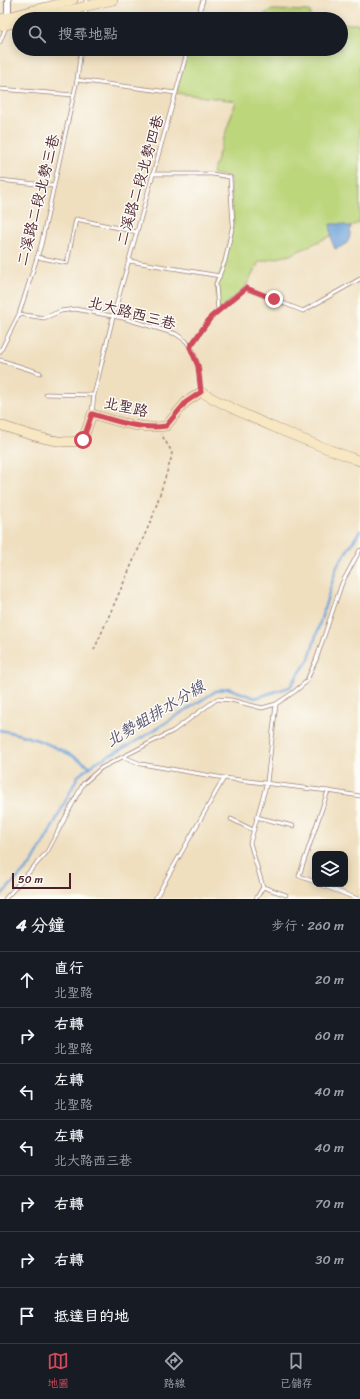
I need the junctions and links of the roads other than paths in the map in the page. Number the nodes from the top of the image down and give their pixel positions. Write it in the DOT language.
graph roads {
  1 [pos="8,0"];
  2 [pos="73,0"];
  3 [pos="113,0"];
  4 [pos="202,0"];
  5 [pos="86,3"];
  6 [pos="35,12"];
  7 [pos="56,12"];
  8 [pos="199,12"];
  9 [pos="4,22"];
  10 [pos="0,42"];
  11 [pos="80,56"];
  12 [pos="186,56"];
  13 [pos="77,80"];
  14 [pos="0,89"];
  15 [pos="176,94"];
  16 [pos="74,95"];
  17 [pos="153,174"];
  18 [pos="0,180"];
  19 [pos="54,186"];
  20 [pos="137,232"];
  21 [pos="37,257"];
  22 [pos="129,261"];
  23 [pos="220,276"];
  24 [pos="360,279"];
  25 [pos="218,311"];
  26 [pos="19,314"];
  27 [pos="113,317"];
  28 [pos="190,347"];
  29 [pos="0,352"];
  30 [pos="0,360"];
  31 [pos="40,373"];
  32 [pos="201,392"];
  33 [pos="46,394"];
  34 [pos="94,395"];
  35 [pos="92,414"];
  36 [pos="0,425"];
  37 [pos="360,461"];
  38 [pos="360,550"];
  39 [pos="276,704"];
  40 [pos="124,756"];
  41 [pos="224,778"];
  42 [pos="267,782"];
  43 [pos="328,791"];
  44 [pos="360,796"];
  45 [pos="256,817"];
  46 [pos="231,819"];
  47 [pos="293,826"];
  48 [pos="253,830"];
  49 [pos="312,881"];
  50 [pos="263,887"];
  51 [pos="327,887"];
  52 [pos="286,895"];
  53 [pos="5,899"];
  54 [pos="155,899"];
  55 [pos="256,899"];
  56 [pos="358,899"];
  1 -- 9 [label="street"];
  2 -- 6 [label="street"];
  3 -- 5 [label="street"];
  4 -- 8 [label="lane"];
  5 -- 7 [label="street"];
  9 -- 10 [label="lane"];
  11 -- 13 [label="lane, 二溪路二段北勢三巷"];
  12 -- 15 [label="lane, 二溪路二段北勢四巷"];
  13 -- 15 [label="lane"];
  13 -- 16 [label="lane, 二溪路二段北勢三巷"];
  14 -- 16 [label="lane"];
  15 -- 17 [label="lane, 二溪路二段北勢四巷"];
  16 -- 19 [label="lane, 二溪路二段北勢三巷"];
  17 -- 20 [label="lane, 二溪路二段北勢四巷"];
  17 -- 23 [label="lane"];
  18 -- 19 [label="lane"];
  19 -- 21 [label="lane, 二溪路二段北勢三巷"];
  20 -- 21 [label="lane"];
  20 -- 22 [label="lane, 二溪路二段北勢四巷"];
  21 -- 26 [label="lane, 二溪路二段北勢三巷"];
  22 -- 23 [label="lane"];
  22 -- 27 [label="lane, 二溪路二段北勢四巷"];
  23 -- 25 [label="lane"];
  24 -- 25 [label="lane"];
  25 -- 28 [label="lane"];
  26 -- 27 [label="lane, 北大路西三巷"];
  26 -- 29 [label="lane, 二溪路二段北勢三巷"];
  27 -- 28 [label="lane, 北大路西三巷"];
  27 -- 34 [label="lane"];
  28 -- 32 [label="lane, 北大路西三巷"];
  30 -- 31 [label="lane"];
  32 -- 35 [label="street, 北聖路"];
  32 -- 37 [label="street"];
  33 -- 34 [label="lane"];
  34 -- 35 [label="lane"];
  35 -- 36 [label="street, 北聖路"];
  38 -- 39 [label="lane"];
  39 -- 40 [label="lane"];
  39 -- 42 [label="lane"];
  40 -- 41 [label="lane"];
  40 -- 53 [label="lane"];
  41 -- 42 [label="lane"];
  41 -- 54 [label="lane"];
  42 -- 43 [label="lane"];
  42 -- 45 [label="lane"];
  43 -- 44 [label="lane"];
  43 -- 49 [label="lane"];
  45 -- 47 [label="lane"];
  45 -- 48 [label="lane"];
  46 -- 48 [label="lane"];
  48 -- 50 [label="lane"];
  50 -- 52 [label="lane"];
  50 -- 55 [label="lane"];
  51 -- 56 [label="lane"];
}
